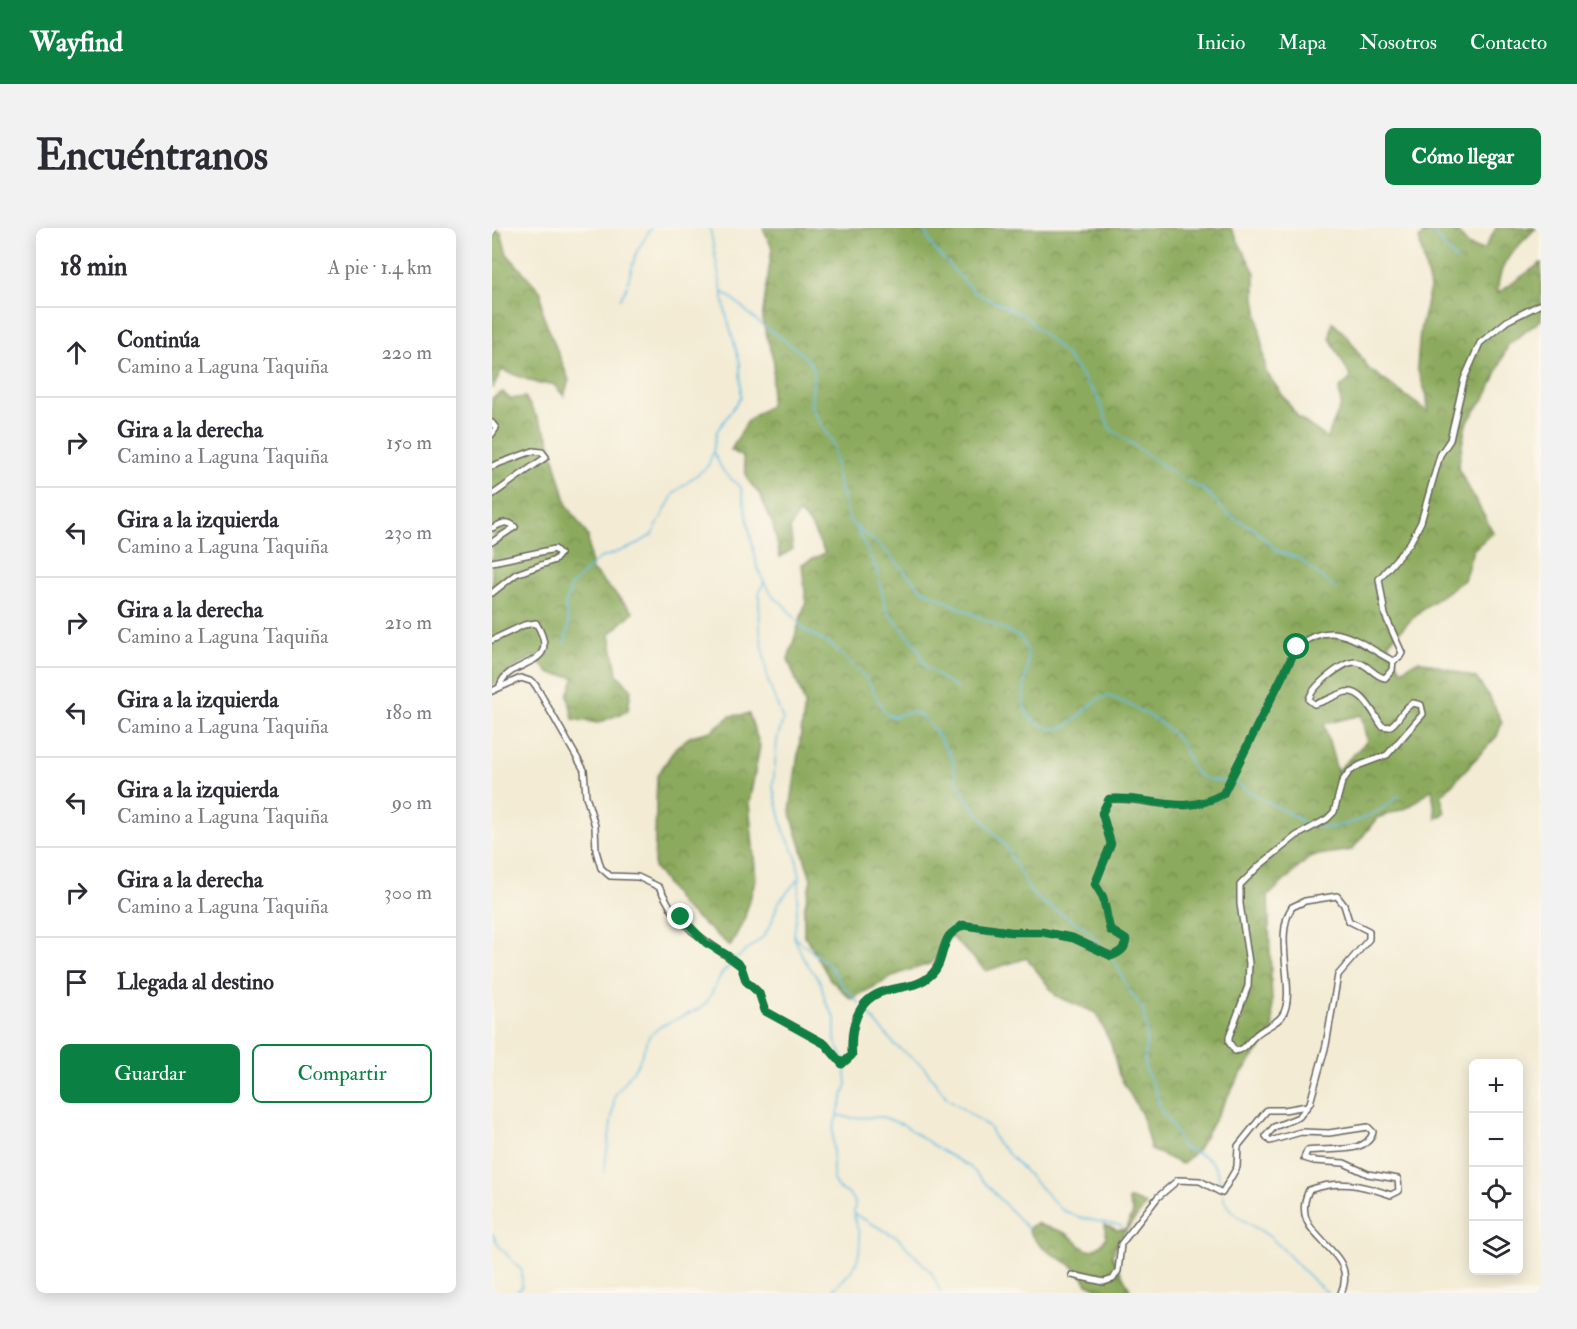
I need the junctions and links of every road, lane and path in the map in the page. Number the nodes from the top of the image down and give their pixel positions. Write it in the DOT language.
graph roads {
  1 [pos="1541,304"];
  2 [pos="492,423"];
  3 [pos="492,434"];
  4 [pos="492,466"];
  5 [pos="492,495"];
  6 [pos="492,528"];
  7 [pos="492,542"];
  8 [pos="492,562"];
  9 [pos="492,593"];
  10 [pos="492,640"];
  11 [pos="1393,661"];
  12 [pos="500,685"];
  13 [pos="492,691"];
  14 [pos="1307,1106"];
  15 [pos="1072,1275"];
  16 [pos="1341,1293"];
  1 -- 11 [label="street"];
  2 -- 3 [label="street"];
  4 -- 5 [label="street"];
  6 -- 7 [label="street"];
  8 -- 9 [label="street"];
  10 -- 12 [label="street"];
  11 -- 12 [label="street"];
  11 -- 14 [label="street"];
  12 -- 13 [label="street"];
  14 -- 15 [label="street"];
  14 -- 16 [label="street"];
}
